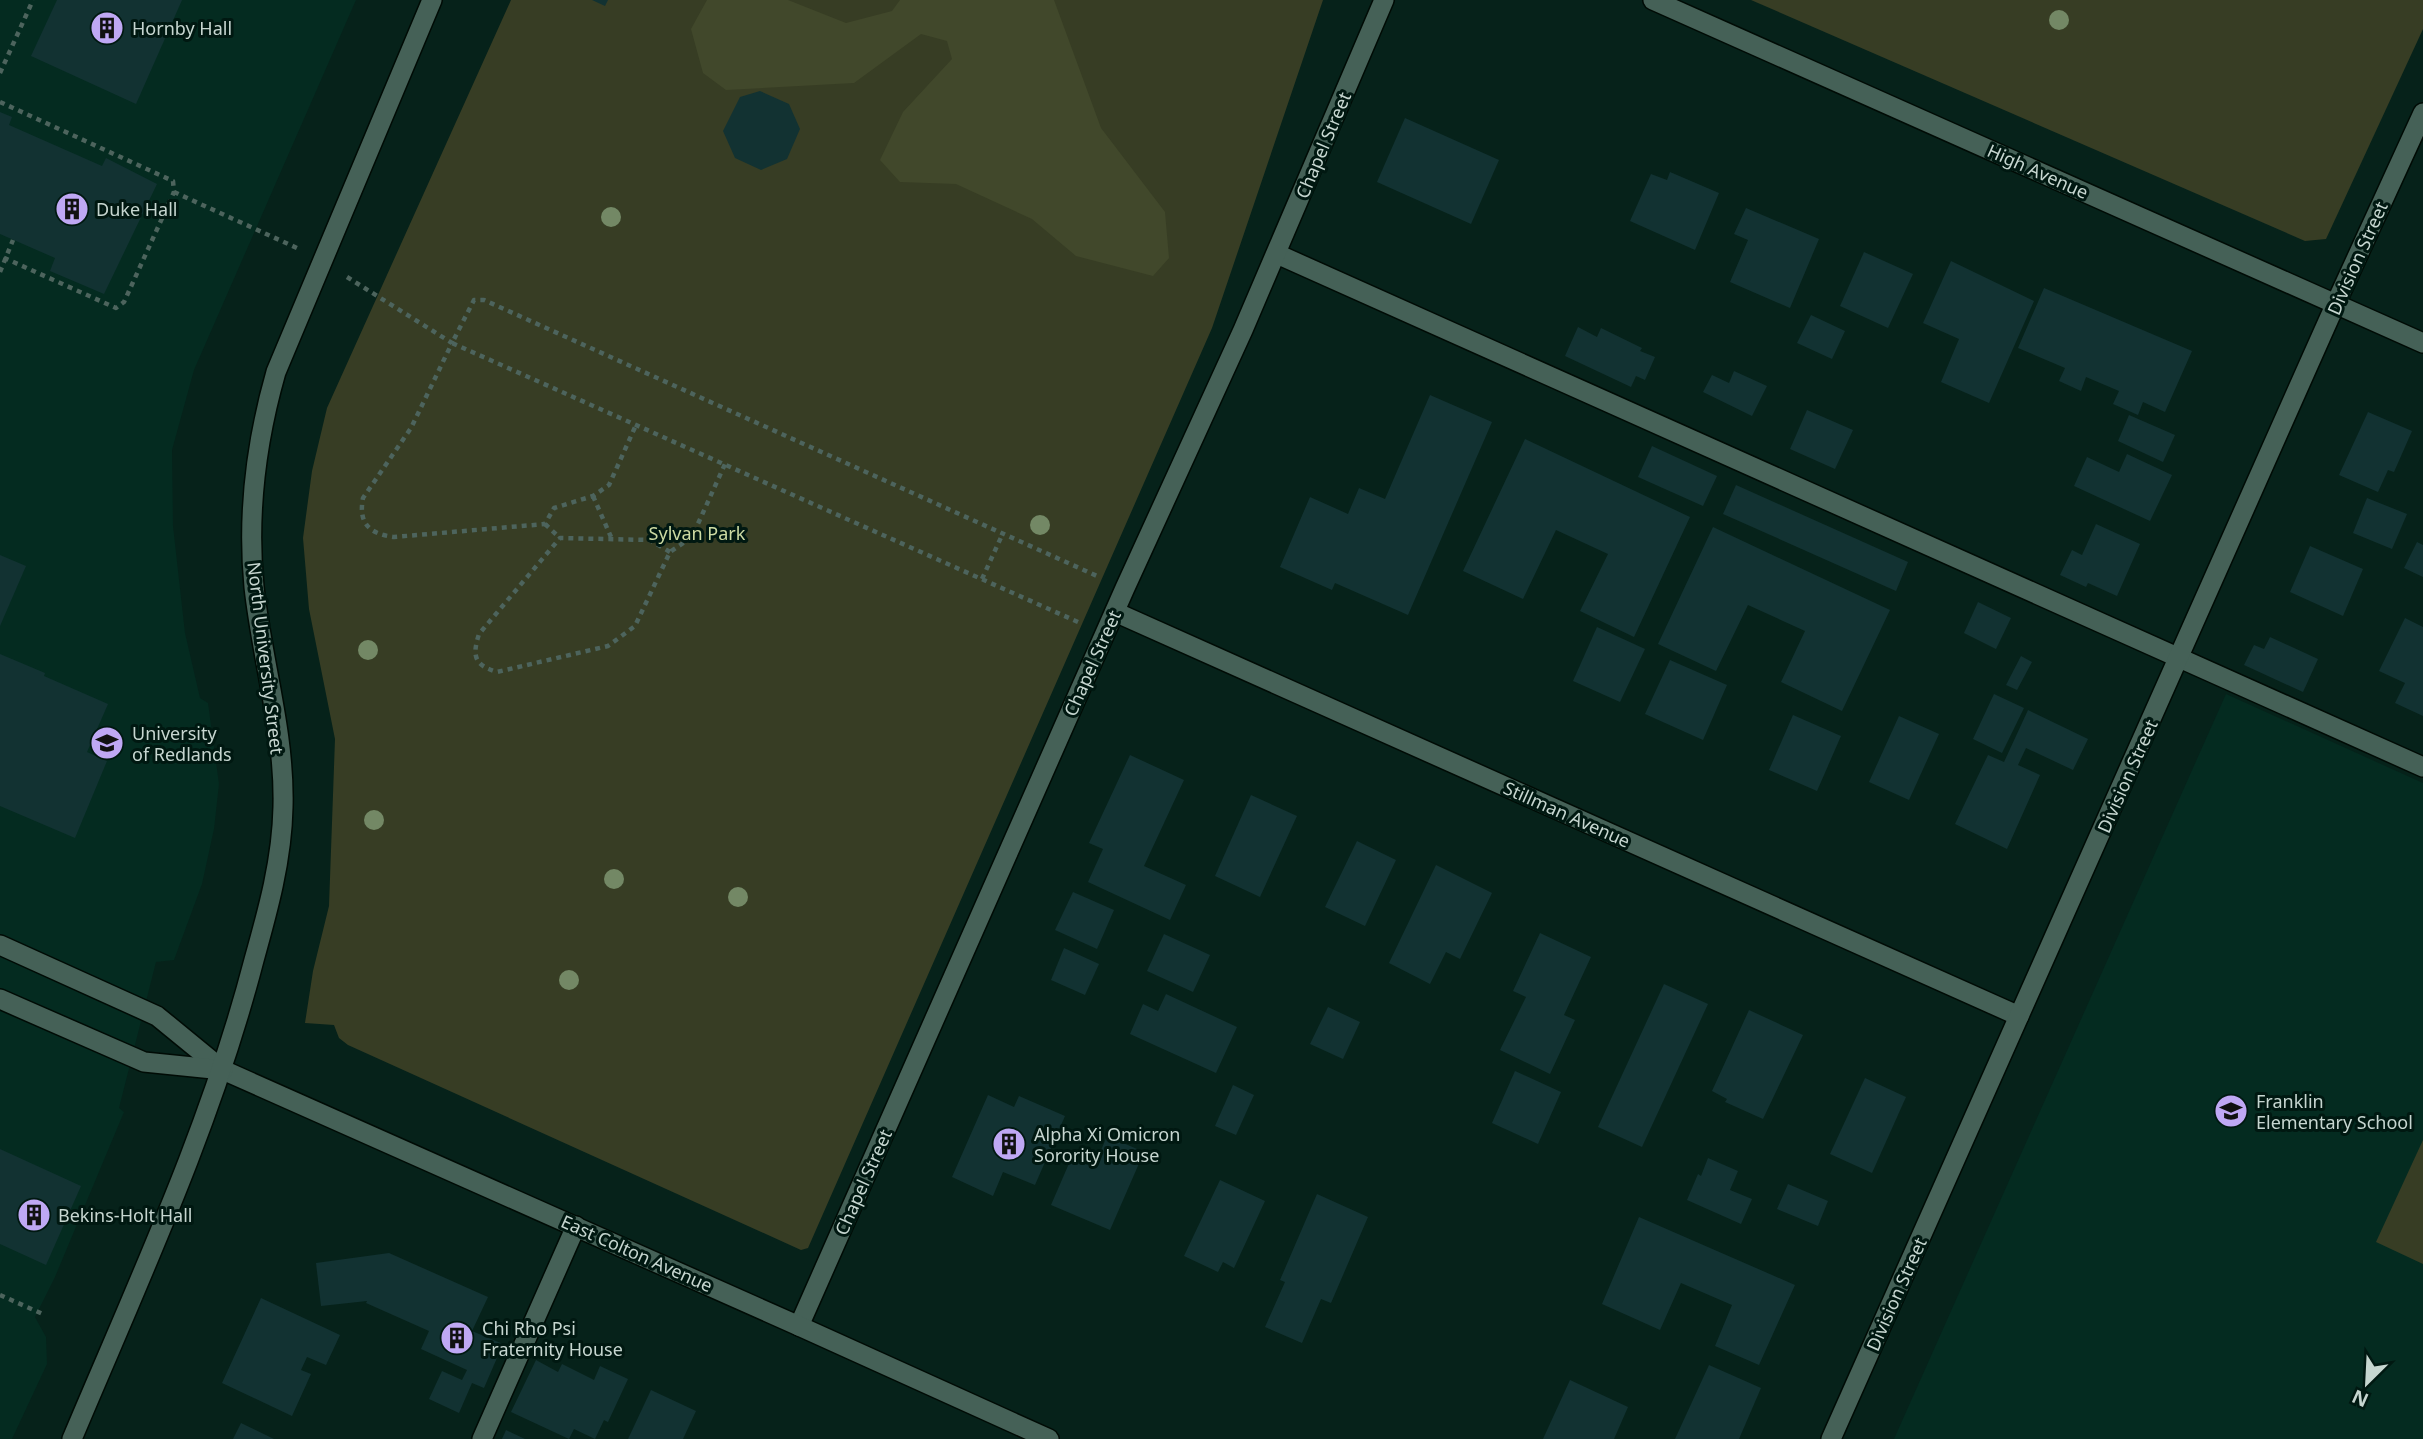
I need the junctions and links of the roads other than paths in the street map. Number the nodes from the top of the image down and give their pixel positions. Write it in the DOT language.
graph roads {
  1 [pos="432,0"];
  2 [pos="1384,0"];
  3 [pos="1653,0"];
  4 [pos="2423,113"];
  5 [pos="1277,254"];
  6 [pos="2336,303"];
  7 [pos="2423,343"];
  8 [pos="1115,612"];
  9 [pos="2179,659"];
  10 [pos="2423,767"];
  11 [pos="0,945"];
  12 [pos="0,999"];
  13 [pos="2019,1016"];
  14 [pos="223,1070"];
  15 [pos="576,1226"];
  16 [pos="799,1326"];
  17 [pos="72,1439"];
  18 [pos="482,1439"];
  19 [pos="1049,1439"];
  20 [pos="1831,1439"];
  1 -- 14 [label="street, North University Street"];
  2 -- 5 [label="street, Chapel Street"];
  3 -- 6 [label="street, High Avenue"];
  4 -- 6 [label="street, Division Street"];
  5 -- 8 [label="street, Chapel Street"];
  5 -- 9 [label="street"];
  6 -- 7 [label="street, High Avenue"];
  6 -- 9 [label="street, Division Street"];
  8 -- 13 [label="street, Stillman Avenue"];
  8 -- 16 [label="street, Chapel Street"];
  9 -- 10 [label="street"];
  9 -- 13 [label="street, Division Street"];
  11 -- 14 [label="street, East Colton Avenue"];
  12 -- 14 [label="street, East Colton Avenue"];
  13 -- 20 [label="street, Division Street"];
  14 -- 15 [label="street, East Colton Avenue"];
  14 -- 17 [label="street, North University Street"];
  15 -- 16 [label="street, East Colton Avenue"];
  15 -- 18 [label="street"];
  16 -- 19 [label="street, East Colton Avenue"];
}
